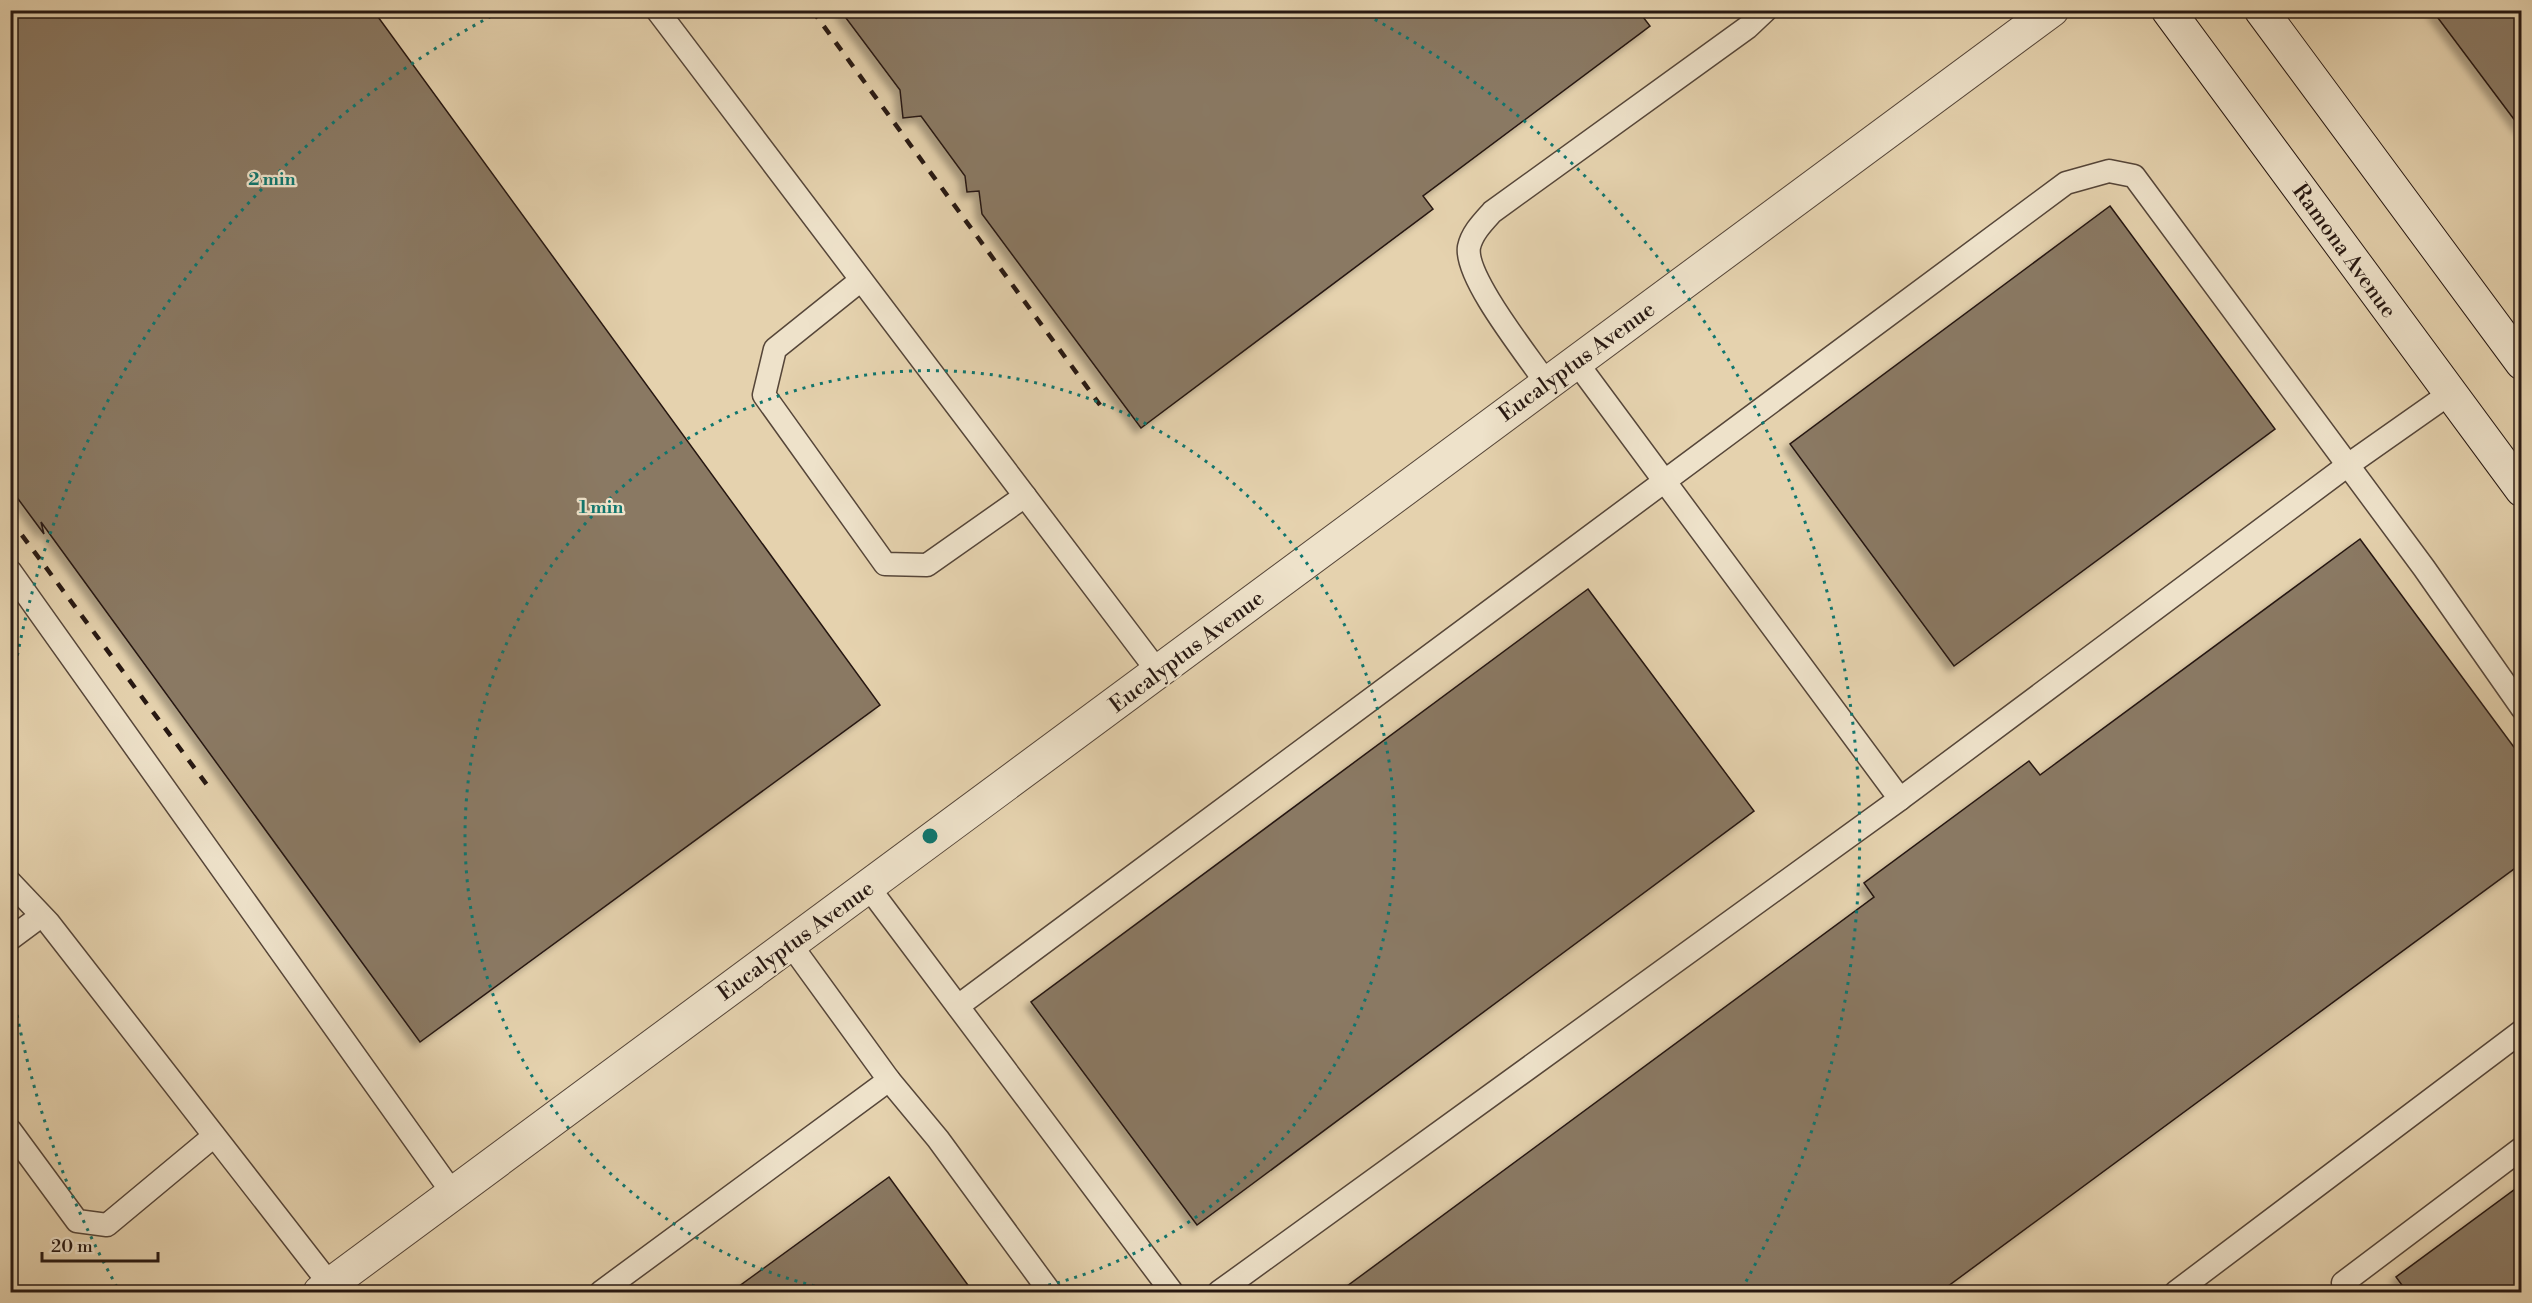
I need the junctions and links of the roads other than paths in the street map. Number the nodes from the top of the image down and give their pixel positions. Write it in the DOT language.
graph roads {
  1 [pos="657,10"];
  2 [pos="1766,10"];
  3 [pos="2052,10"];
  4 [pos="2168,10"];
  5 [pos="2260,10"];
  6 [pos="861,280"];
  7 [pos="1577,363"];
  8 [pos="2522,363"];
  9 [pos="1548,384"];
  10 [pos="2450,394"];
  11 [pos="2348,465"];
  12 [pos="1665,481"];
  13 [pos="2522,490"];
  14 [pos="1025,496"];
  15 [pos="10,571"];
  16 [pos="1159,673"];
  17 [pos="2522,708"];
  18 [pos="1900,799"];
  19 [pos="10,882"];
  20 [pos="869,888"];
  21 [pos="42,916"];
  22 [pos="10,939"];
  23 [pos="791,945"];
  24 [pos="958,1006"];
  25 [pos="2522,1031"];
  26 [pos="889,1080"];
  27 [pos="10,1130"];
  28 [pos="214,1136"];
  29 [pos="2522,1148"];
  30 [pos="454,1195"];
  31 [pos="329,1290"];
  32 [pos="602,1293"];
  33 [pos="1050,1293"];
  34 [pos="1172,1293"];
  35 [pos="1218,1293"];
  36 [pos="2176,1293"];
  37 [pos="2350,1293"];
  1 -- 6 [label="lane"];
  2 -- 9 [label="lane"];
  3 -- 7 [label="street, Eucalyptus Avenue"];
  4 -- 10 [label="street, Ramona Avenue"];
  5 -- 8 [label="street"];
  6 -- 14 [label="lane"];
  6 -- 14 [label="lane"];
  7 -- 9 [label="street, Eucalyptus Avenue"];
  7 -- 12 [label="lane"];
  9 -- 16 [label="street, Eucalyptus Avenue"];
  10 -- 11 [label="lane"];
  10 -- 13 [label="street, Ramona Avenue"];
  11 -- 12 [label="lane"];
  11 -- 17 [label="lane"];
  11 -- 18 [label="lane"];
  12 -- 18 [label="lane"];
  12 -- 24 [label="lane"];
  14 -- 16 [label="lane"];
  15 -- 30 [label="lane"];
  16 -- 20 [label="street, Eucalyptus Avenue"];
  18 -- 35 [label="lane"];
  19 -- 21 [label="lane"];
  20 -- 23 [label="street, Eucalyptus Avenue"];
  20 -- 24 [label="lane"];
  21 -- 22 [label="lane"];
  21 -- 28 [label="lane"];
  23 -- 26 [label="lane"];
  23 -- 30 [label="street, Eucalyptus Avenue"];
  24 -- 34 [label="lane"];
  25 -- 36 [label="lane"];
  26 -- 32 [label="lane"];
  26 -- 33 [label="lane"];
  27 -- 28 [label="lane"];
  28 -- 31 [label="lane"];
  29 -- 37 [label="lane"];
  30 -- 31 [label="street, Eucalyptus Avenue"];
}
